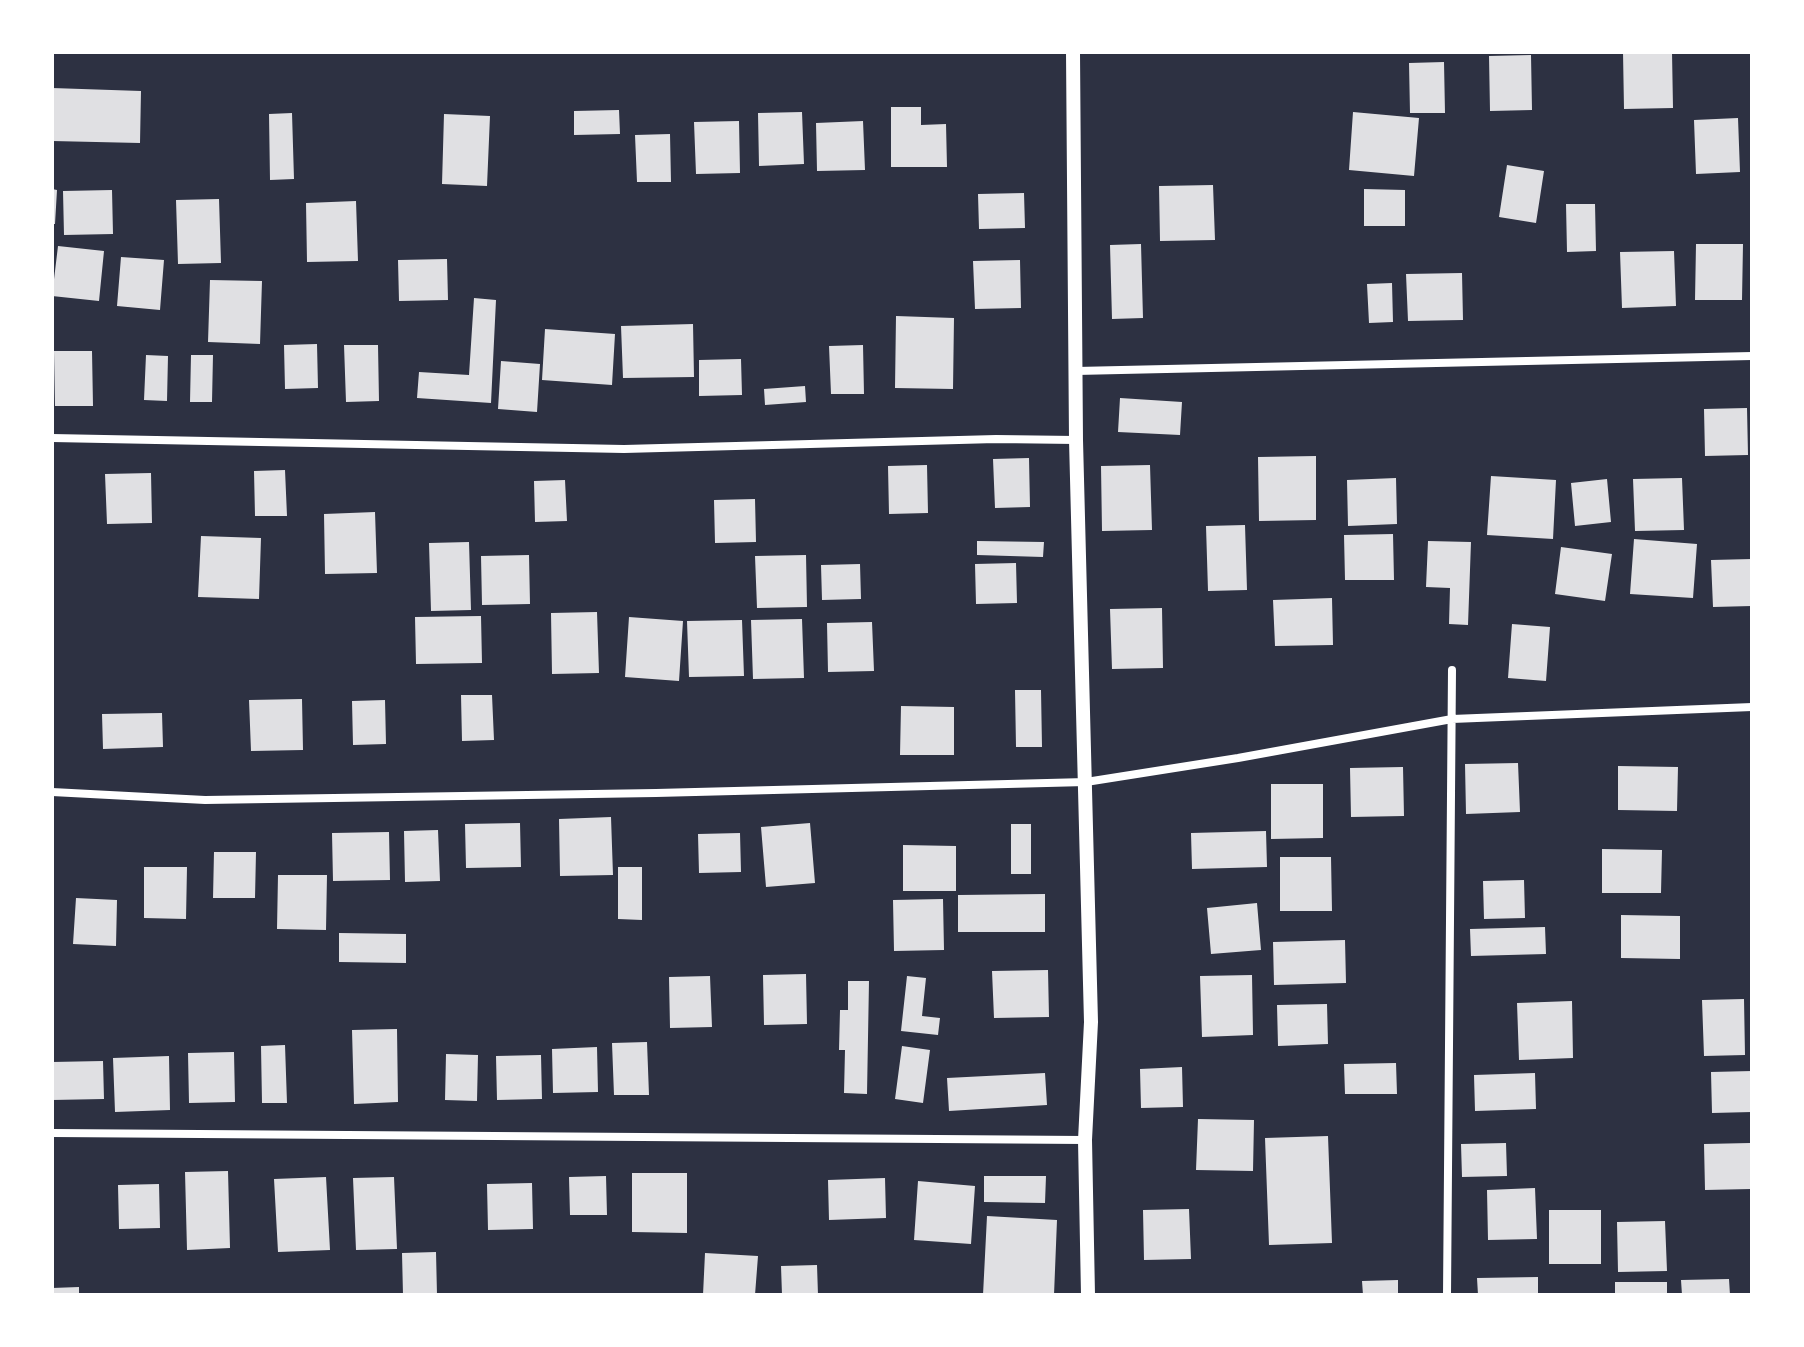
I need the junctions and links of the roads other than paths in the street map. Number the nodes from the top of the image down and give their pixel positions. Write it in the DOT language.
graph roads {
  1 [pos="1073,52"];
  2 [pos="1752,356"];
  3 [pos="1076,371"];
  4 [pos="52,438"];
  5 [pos="1076,440"];
  6 [pos="1452,670"];
  7 [pos="1752,707"];
  8 [pos="1452,719"];
  9 [pos="1086,782"];
  10 [pos="52,792"];
  11 [pos="52,1133"];
  12 [pos="1085,1140"];
  13 [pos="1088,1295"];
  14 [pos="1447,1295"];
  1 -- 3 [label="street"];
  2 -- 3 [label="street"];
  3 -- 5 [label="street"];
  4 -- 5 [label="street"];
  5 -- 9 [label="street"];
  6 -- 8 [label="street"];
  7 -- 8 [label="street"];
  8 -- 9 [label="street"];
  8 -- 14 [label="street"];
  9 -- 10 [label="street"];
  9 -- 12 [label="street"];
  11 -- 12 [label="street"];
  12 -- 13 [label="street"];
}
